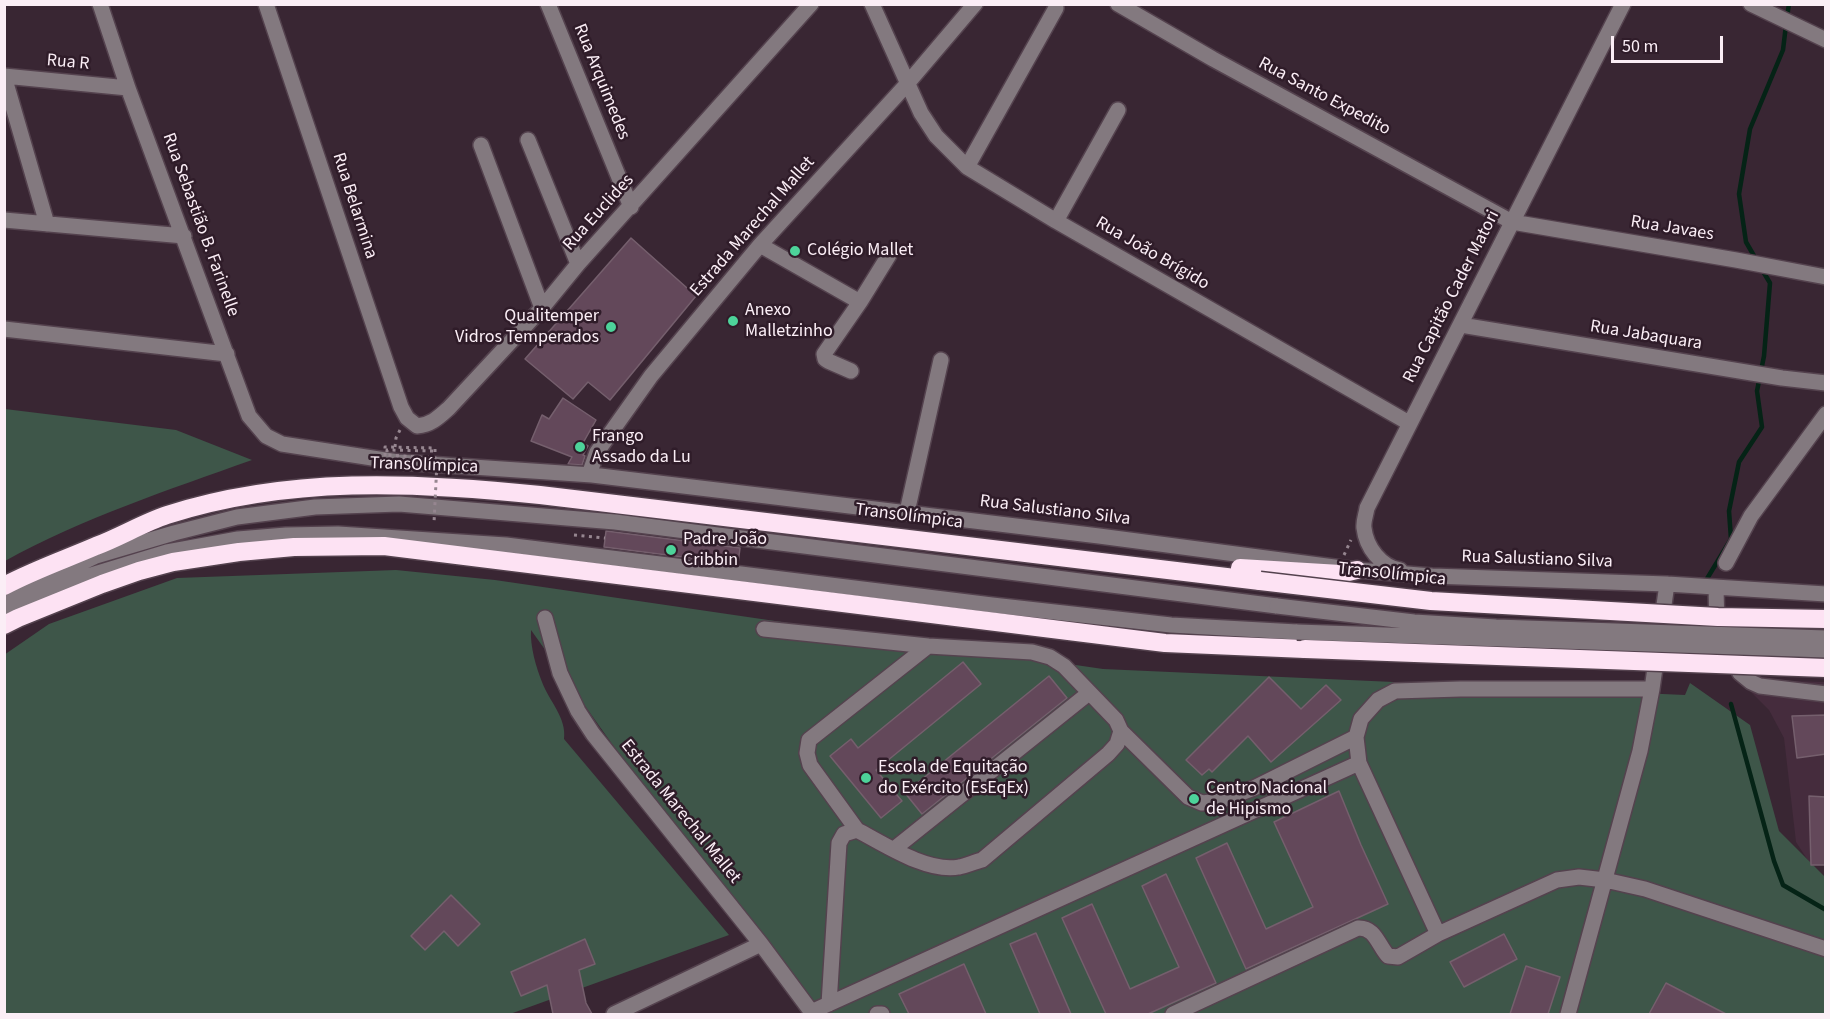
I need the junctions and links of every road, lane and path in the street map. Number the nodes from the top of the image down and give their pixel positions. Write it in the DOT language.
graph roads {
  1 [pos="100,4"];
  2 [pos="266,4"];
  3 [pos="548,4"];
  4 [pos="811,4"];
  5 [pos="872,4"];
  6 [pos="975,4"];
  7 [pos="1119,4"];
  8 [pos="1623,4"];
  9 [pos="1754,5"];
  10 [pos="1056,8"];
  11 [pos="1826,40"];
  12 [pos="4,76"];
  13 [pos="907,84"];
  14 [pos="128,88"];
  15 [pos="1118,110"];
  16 [pos="528,140"];
  17 [pos="481,146"];
  18 [pos="967,167"];
  19 [pos="631,207"];
  20 [pos="4,220"];
  21 [pos="1056,221"];
  22 [pos="1512,222"];
  23 [pos="47,224"];
  24 [pos="184,236"];
  25 [pos="760,245"];
  26 [pos="888,255"];
  27 [pos="578,264"];
  28 [pos="1826,277"];
  29 [pos="860,302"];
  30 [pos="542,308"];
  31 [pos="1461,325"];
  32 [pos="4,329"];
  33 [pos="227,354"];
  34 [pos="941,360"];
  35 [pos="851,371"];
  36 [pos="1826,383"];
  37 [pos="1826,414"];
  38 [pos="407,418"];
  39 [pos="1409,423"];
  40 [pos="282,444"];
  41 [pos="433,451"];
  42 [pos="398,462"];
  43 [pos="592,475"];
  44 [pos="907,512"];
  45 [pos="434,523"];
  46 [pos="939,542"];
  47 [pos="1726,563"];
  48 [pos="1357,570"];
  49 [pos="1432,576"];
  50 [pos="1667,585"];
  51 [pos="4,586"];
  52 [pos="1716,588"];
  53 [pos="1826,594"];
  54 [pos="4,600"];
  55 [pos="4,612"];
  56 [pos="545,618"];
  57 [pos="1826,619"];
  58 [pos="4,625"];
  59 [pos="764,629"];
  60 [pos="1826,638"];
  61 [pos="928,646"];
  62 [pos="1826,650"];
  63 [pos="1826,668"];
  64 [pos="1652,690"];
  65 [pos="1089,693"];
  66 [pos="1826,694"];
  67 [pos="1121,731"];
  68 [pos="1356,737"];
  69 [pos="1359,763"];
  70 [pos="857,830"];
  71 [pos="894,849"];
  72 [pos="1605,880"];
  73 [pos="1438,934"];
  74 [pos="760,944"];
  75 [pos="1826,949"];
  76 [pos="829,1004"];
  77 [pos="812,1013"];
  78 [pos="614,1014"];
  79 [pos="877,1014"];
  80 [pos="882,1014"];
  81 [pos="1173,1014"];
  82 [pos="1568,1014"];
  1 -- 14 [label="street, Rua Sebastião B. Farinelle"];
  2 -- 38 [label="street, Rua Belarmina"];
  3 -- 19 [label="street, Rua Arquimedes"];
  4 -- 19 [label="street, Rua Euclides"];
  5 -- 13 [label="street"];
  6 -- 13 [label="street, Estrada Marechal Mallet"];
  7 -- 22 [label="street, Rua Santo Expedito"];
  8 -- 22 [label="street, Rua Capitão Cader Matori"];
  9 -- 11 [label="street"];
  10 -- 18 [label="street"];
  12 -- 14 [label="street, Rua R"];
  12 -- 23 [label="street"];
  13 -- 18 [label="street, Rua João Brígido"];
  13 -- 25 [label="street, Estrada Marechal Mallet"];
  14 -- 24 [label="street, Rua Sebastião B. Farinelle"];
  15 -- 21 [label="street"];
  16 -- 27 [label="street"];
  17 -- 30 [label="street"];
  18 -- 21 [label="street, Rua João Brígido"];
  19 -- 27 [label="street, Rua Euclides"];
  20 -- 23 [label="street"];
  21 -- 39 [label="street, Rua João Brígido"];
  22 -- 28 [label="street, Rua Javaes"];
  22 -- 31 [label="street, Rua Capitão Cader Matori"];
  23 -- 24 [label="street"];
  24 -- 33 [label="street, Rua Sebastião B. Farinelle"];
  25 -- 29 [label="street"];
  25 -- 43 [label="street, Estrada Marechal Mallet"];
  26 -- 29 [label="street"];
  27 -- 30 [label="street, Rua Euclides"];
  29 -- 35 [label="street"];
  30 -- 38 [label="street, Rua Euclides"];
  31 -- 36 [label="street, Rua Jabaquara"];
  31 -- 39 [label="street, Rua Capitão Cader Matori"];
  32 -- 33 [label="street"];
  33 -- 40 [label="street, Rua Sebastião B. Farinelle"];
  34 -- 44 [label="street"];
  37 -- 47 [label="street"];
  38 -- 42 [label="path"];
  39 -- 49 [label="street, Rua Capitão Cader Matori"];
  40 -- 42 [label="street, Rua Salustiano Silva"];
  41 -- 45 [label="path, bridge"];
  42 -- 43 [label="street, Rua Salustiano Silva"];
  43 -- 44 [label="street, Rua Salustiano Silva"];
  44 -- 48 [label="street, Rua Salustiano Silva"];
  46 -- 48 [label="highway"];
  46 -- 51 [label="highway, TransOlímpica"];
  46 -- 57 [label="highway, TransOlímpica, bridge"];
  48 -- 49 [label="street, Rua Salustiano Silva"];
  49 -- 50 [label="street, Rua Salustiano Silva"];
  50 -- 52 [label="street, Rua Salustiano Silva"];
  50 -- 64 [label="street"];
  52 -- 53 [label="street, Rua Salustiano Silva"];
  52 -- 66 [label="street"];
  54 -- 60 [label="street, bridge"];
  55 -- 62 [label="street, bridge"];
  56 -- 74 [label="street, Estrada Marechal Mallet"];
  58 -- 63 [label="highway, bridge"];
  59 -- 61 [label="street"];
  61 -- 65 [label="street"];
  61 -- 70 [label="street"];
  64 -- 68 [label="street"];
  64 -- 72 [label="street"];
  65 -- 67 [label="street"];
  65 -- 71 [label="street"];
  67 -- 68 [label="street"];
  67 -- 71 [label="street"];
  68 -- 69 [label="street"];
  69 -- 73 [label="street"];
  69 -- 76 [label="street"];
  70 -- 71 [label="street"];
  70 -- 76 [label="street"];
  72 -- 73 [label="street"];
  72 -- 75 [label="street"];
  72 -- 82 [label="street"];
  73 -- 81 [label="street"];
  74 -- 77 [label="street, Estrada Marechal Mallet"];
  74 -- 78 [label="street"];
  76 -- 77 [label="street"];
  79 -- 80 [label="street"];
}
